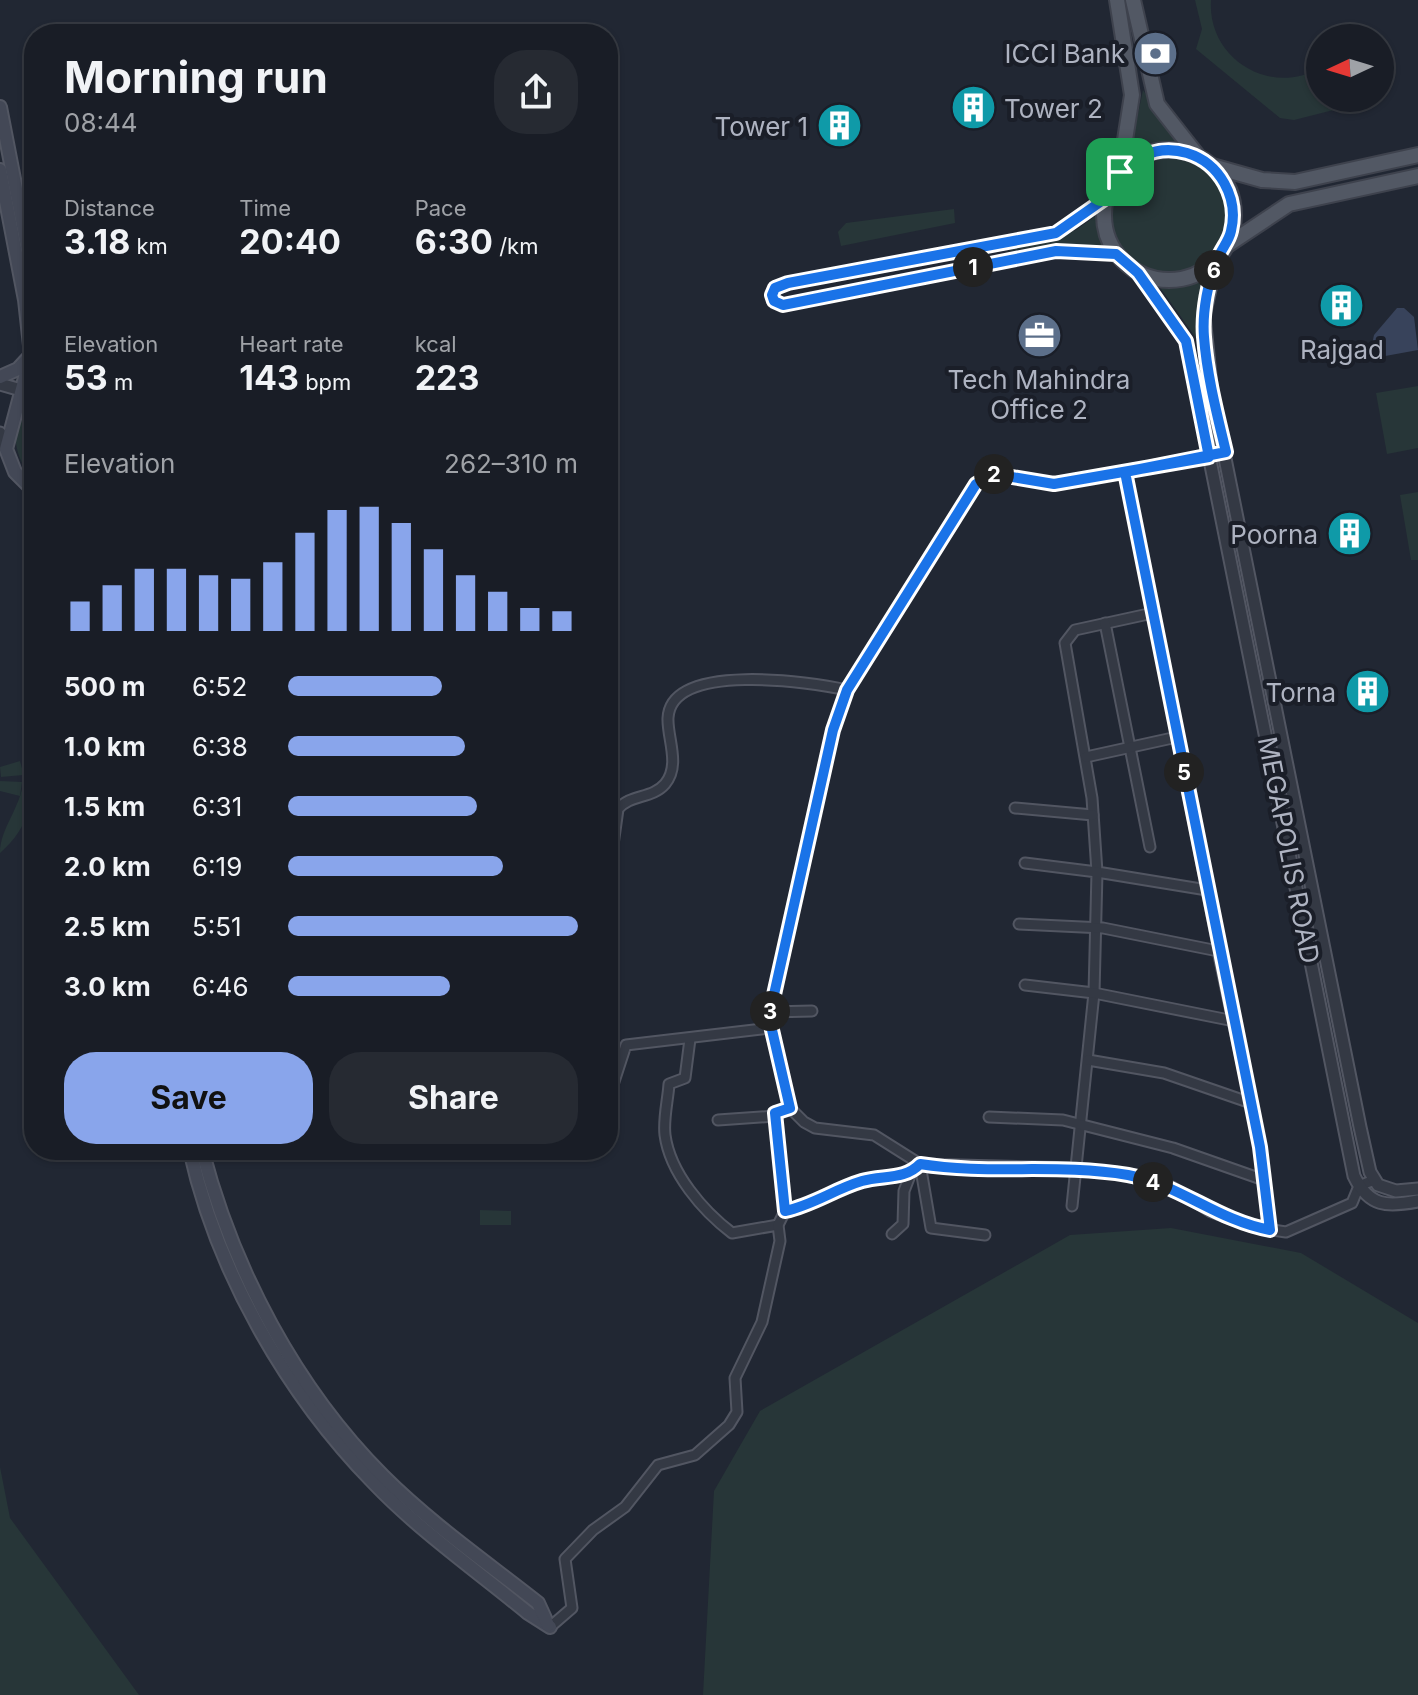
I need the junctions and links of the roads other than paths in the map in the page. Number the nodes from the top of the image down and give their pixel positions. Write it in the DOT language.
graph roads {
  1 [pos="1117,0"];
  2 [pos="1133,0"];
  3 [pos="0,107"];
  4 [pos="4,151"];
  5 [pos="1418,155"];
  6 [pos="1205,162"];
  7 [pos="0,170"];
  8 [pos="1120,172"];
  9 [pos="1418,176"];
  10 [pos="1106,198"];
  11 [pos="24,238"];
  12 [pos="1222,252"];
  13 [pos="1116,254"];
  14 [pos="1138,273"];
  15 [pos="24,295"];
  16 [pos="24,363"];
  17 [pos="0,377"];
  18 [pos="24,380"];
  19 [pos="0,384"];
  20 [pos="21,390"];
  21 [pos="0,433"];
  22 [pos="6,449"];
  23 [pos="1226,452"];
  24 [pos="1209,457"];
  25 [pos="1125,472"];
  26 [pos="24,481"];
  27 [pos="1153,613"];
  28 [pos="1105,623"];
  29 [pos="847,690"];
  30 [pos="1177,737"];
  31 [pos="1129,747"];
  32 [pos="1086,757"];
  33 [pos="1015,808"];
  34 [pos="618,809"];
  35 [pos="1093,815"];
  36 [pos="1150,847"];
  37 [pos="1025,863"];
  38 [pos="1097,872"];
  39 [pos="1207,890"];
  40 [pos="1019,924"];
  41 [pos="1097,929"];
  42 [pos="1221,961"];
  43 [pos="1025,985"];
  44 [pos="1094,993"];
  45 [pos="812,1011"];
  46 [pos="770,1012"];
  47 [pos="1234,1021"];
  48 [pos="770,1028"];
  49 [pos="690,1039"];
  50 [pos="1088,1060"];
  51 [pos="618,1069"];
  52 [pos="1251,1103"];
  53 [pos="790,1108"];
  54 [pos="775,1116"];
  55 [pos="989,1117"];
  56 [pos="718,1120"];
  57 [pos="1082,1125"];
  58 [pos="193,1160"];
  59 [pos="205,1160"];
  60 [pos="920,1164"];
  61 [pos="1078,1168"];
  62 [pos="911,1173"];
  63 [pos="1264,1180"];
  64 [pos="1374,1180"];
  65 [pos="1359,1186"];
  66 [pos="1418,1189"];
  67 [pos="1418,1201"];
  68 [pos="1072,1206"];
  69 [pos="785,1211"];
  70 [pos="778,1225"];
  71 [pos="1270,1230"];
  72 [pos="892,1234"];
  73 [pos="985,1235"];
  74 [pos="379,1480"];
  75 [pos="550,1627"];
  1 -- 8 [label="main road"];
  2 -- 6 [label="main road"];
  3 -- 4 [label="main road"];
  4 -- 11 [label="main road"];
  5 -- 6 [label="main road"];
  6 -- 8 [label="main road"];
  6 -- 12 [label="main road"];
  7 -- 15 [label="main road"];
  8 -- 10 [label="main road"];
  9 -- 12 [label="main road"];
  10 -- 13 [label="main road"];
  10 -- 13 [label="street"];
  12 -- 14 [label="main road"];
  12 -- 23 [label="street, MEGAPOLIS ROAD"];
  13 -- 14 [label="main road"];
  14 -- 24 [label="street, MEGAPOLIS ROAD"];
  16 -- 17 [label="main road"];
  18 -- 20 [label="main road"];
  19 -- 20 [label="street"];
  20 -- 22 [label="main road"];
  21 -- 22 [label="street"];
  22 -- 26 [label="main road"];
  23 -- 24 [label="street"];
  23 -- 64 [label="street, MEGAPOLIS ROAD"];
  24 -- 25 [label="street"];
  24 -- 65 [label="street, MEGAPOLIS ROAD"];
  25 -- 27 [label="street"];
  25 -- 29 [label="street"];
  27 -- 28 [label="street"];
  27 -- 30 [label="street"];
  28 -- 31 [label="street"];
  28 -- 32 [label="street"];
  29 -- 34 [label="street"];
  29 -- 46 [label="street"];
  30 -- 31 [label="street"];
  30 -- 39 [label="street"];
  31 -- 32 [label="street"];
  31 -- 36 [label="street"];
  32 -- 35 [label="street"];
  33 -- 35 [label="street"];
  35 -- 38 [label="street"];
  37 -- 38 [label="street"];
  38 -- 39 [label="street"];
  38 -- 41 [label="street"];
  39 -- 42 [label="street"];
  40 -- 41 [label="street"];
  41 -- 42 [label="street"];
  41 -- 44 [label="street"];
  42 -- 47 [label="street"];
  43 -- 44 [label="street"];
  44 -- 47 [label="street"];
  44 -- 50 [label="street"];
  45 -- 46 [label="street"];
  46 -- 48 [label="street"];
  47 -- 52 [label="street"];
  48 -- 49 [label="street"];
  48 -- 53 [label="street"];
  49 -- 51 [label="street"];
  49 -- 70 [label="street"];
  50 -- 52 [label="street"];
  50 -- 57 [label="street"];
  52 -- 63 [label="street"];
  53 -- 54 [label="street"];
  53 -- 60 [label="street"];
  54 -- 56 [label="street"];
  54 -- 69 [label="street"];
  55 -- 57 [label="street"];
  57 -- 61 [label="street"];
  57 -- 63 [label="street"];
  58 -- 74 [label="main road"];
  59 -- 74 [label="main road"];
  60 -- 61 [label="street"];
  60 -- 62 [label="street"];
  60 -- 73 [label="street"];
  61 -- 68 [label="street"];
  61 -- 71 [label="street"];
  62 -- 69 [label="street"];
  62 -- 72 [label="street"];
  63 -- 71 [label="street"];
  64 -- 65 [label="street"];
  64 -- 66 [label="street"];
  65 -- 67 [label="street"];
  65 -- 71 [label="street"];
  69 -- 70 [label="street"];
  70 -- 75 [label="street"];
  74 -- 75 [label="main road"];
}
